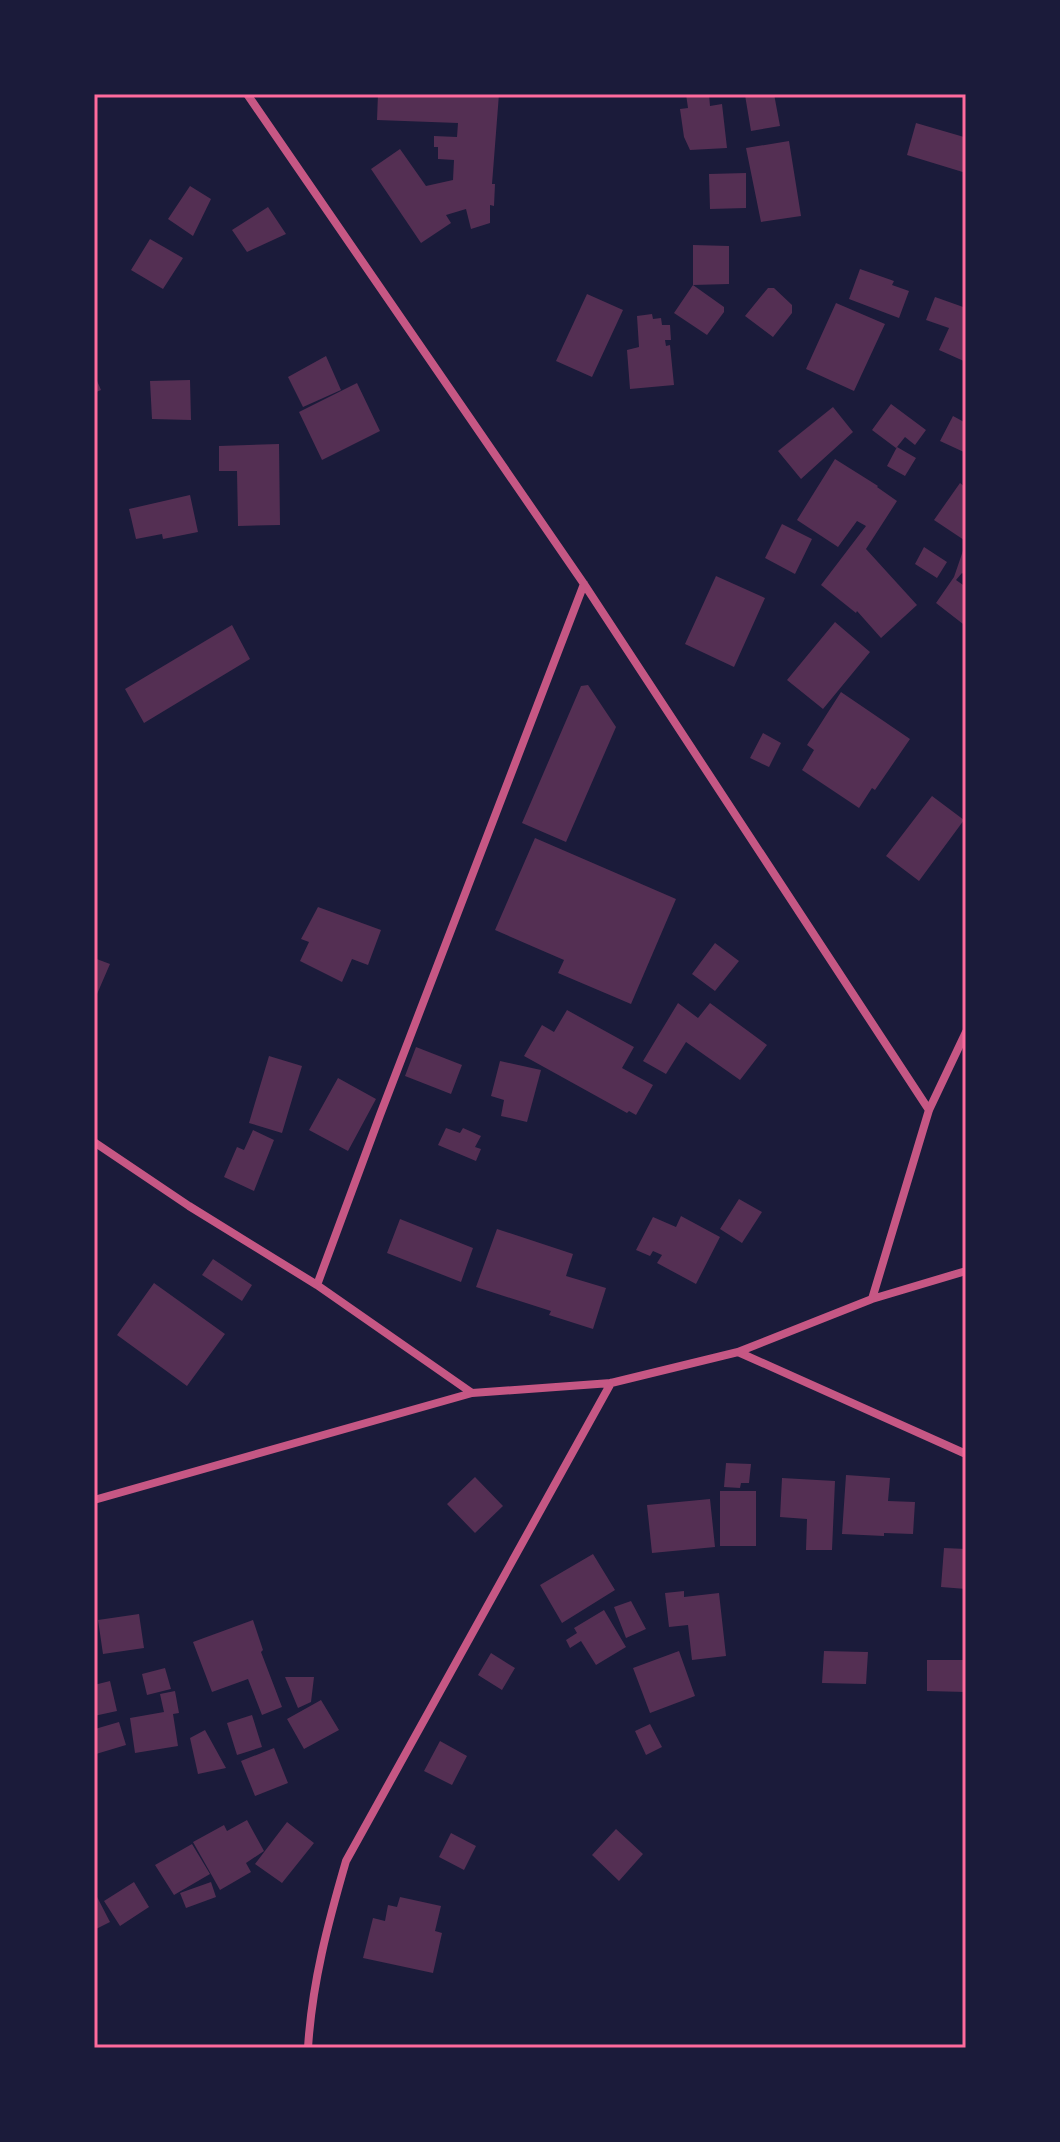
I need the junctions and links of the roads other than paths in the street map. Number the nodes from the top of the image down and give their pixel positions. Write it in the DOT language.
graph roads {
  1 [pos="247,94"];
  2 [pos="584,584"];
  3 [pos="966,1032"];
  4 [pos="929,1110"];
  5 [pos="94,1142"];
  6 [pos="966,1271"];
  7 [pos="317,1285"];
  8 [pos="872,1299"];
  9 [pos="738,1352"];
  10 [pos="611,1383"];
  11 [pos="472,1393"];
  12 [pos="966,1454"];
  13 [pos="94,1500"];
  14 [pos="308,2048"];
  1 -- 2 [label="street"];
  2 -- 4 [label="street"];
  2 -- 7 [label="street"];
  3 -- 4 [label="street"];
  4 -- 8 [label="street"];
  5 -- 7 [label="street"];
  6 -- 8 [label="street"];
  7 -- 11 [label="street"];
  8 -- 9 [label="street"];
  9 -- 10 [label="street"];
  9 -- 12 [label="street"];
  10 -- 11 [label="street"];
  10 -- 14 [label="street"];
  11 -- 13 [label="street"];
}
